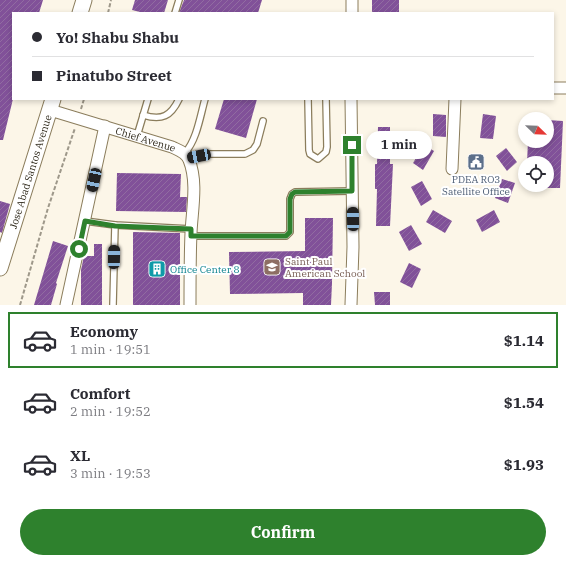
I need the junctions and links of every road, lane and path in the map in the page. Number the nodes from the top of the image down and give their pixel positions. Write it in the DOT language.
graph roads {
  1 [pos="84,0"];
  2 [pos="111,0"];
  3 [pos="179,0"];
  4 [pos="352,0"];
  5 [pos="80,12"];
  6 [pos="108,12"];
  7 [pos="175,12"];
  8 [pos="352,12"];
  9 [pos="554,88"];
  10 [pos="566,88"];
  11 [pos="84,100"];
  12 [pos="148,100"];
  13 [pos="178,100"];
  14 [pos="205,100"];
  15 [pos="308,100"];
  16 [pos="326,100"];
  17 [pos="351,100"];
  18 [pos="455,100"];
  19 [pos="52,104"];
  20 [pos="143,115"];
  21 [pos="78,119"];
  22 [pos="263,121"];
  23 [pos="105,126"];
  24 [pos="137,136"];
  25 [pos="187,156"];
  26 [pos="452,169"];
  27 [pos="352,191"];
  28 [pos="85,221"];
  29 [pos="115,226"];
  30 [pos="191,232"];
  31 [pos="0,265"];
  32 [pos="20,305"];
  33 [pos="66,305"];
  34 [pos="112,305"];
  35 [pos="190,305"];
  36 [pos="351,305"];
  1 -- 5 [label="main road"];
  2 -- 6 [label="path"];
  3 -- 7 [label="lane"];
  4 -- 8 [label="street"];
  9 -- 10 [label="street"];
  11 -- 21 [label="path"];
  12 -- 20 [label="lane"];
  13 -- 20 [label="lane"];
  14 -- 25 [label="lane"];
  15 -- 16 [label="lane"];
  17 -- 27 [label="street"];
  18 -- 26 [label="street"];
  19 -- 21 [label="street, Chief Avenue"];
  19 -- 31 [label="main road, Jose Abad Santos Avenue"];
  20 -- 24 [label="lane"];
  21 -- 23 [label="street, Chief Avenue"];
  21 -- 32 [label="path"];
  22 -- 25 [label="lane"];
  23 -- 24 [label="street, Chief Avenue"];
  23 -- 28 [label="street"];
  24 -- 25 [label="street, Chief Avenue"];
  25 -- 30 [label="street"];
  27 -- 30 [label="lane"];
  27 -- 36 [label="street"];
  28 -- 29 [label="lane"];
  28 -- 33 [label="street"];
  29 -- 30 [label="lane"];
  29 -- 34 [label="lane"];
  30 -- 35 [label="street"];
}
